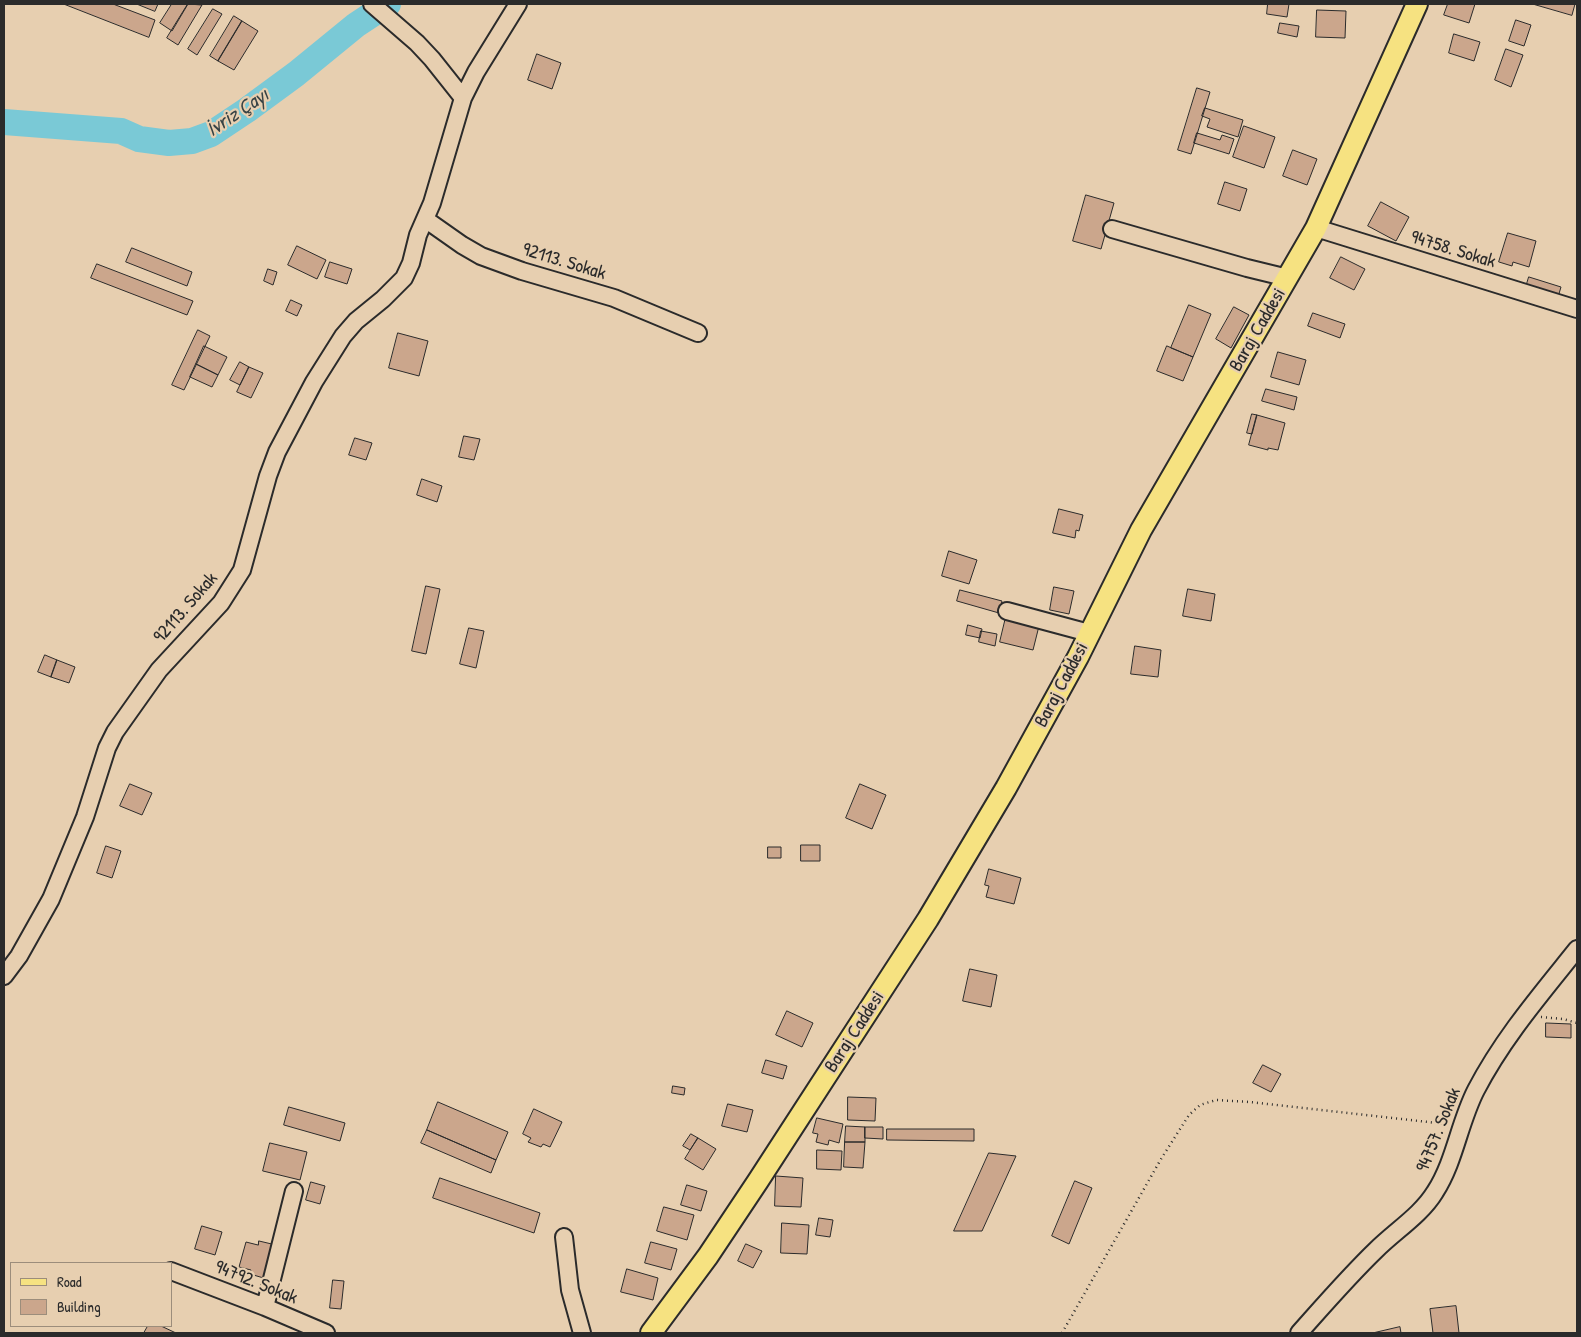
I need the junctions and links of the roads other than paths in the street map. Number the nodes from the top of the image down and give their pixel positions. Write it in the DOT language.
graph roads {
  1 [pos="372,4"];
  2 [pos="518,4"];
  3 [pos="1417,4"];
  4 [pos="463,98"];
  5 [pos="425,219"];
  6 [pos="1316,228"];
  7 [pos="1112,229"];
  8 [pos="1288,278"];
  9 [pos="1577,309"];
  10 [pos="698,333"];
  11 [pos="1007,611"];
  12 [pos="1089,634"];
  13 [pos="1577,949"];
  14 [pos="4,976"];
  15 [pos="294,1191"];
  16 [pos="564,1237"];
  17 [pos="172,1271"];
  18 [pos="265,1307"];
  19 [pos="326,1333"];
  20 [pos="582,1333"];
  21 [pos="651,1333"];
  22 [pos="1299,1333"];
  1 -- 4 [label="street"];
  2 -- 4 [label="street, 92113. Sokak"];
  3 -- 6 [label="main road, Baraj Caddesi"];
  4 -- 5 [label="street, 92113. Sokak"];
  5 -- 10 [label="street, 92113. Sokak"];
  5 -- 14 [label="street, 92113. Sokak"];
  6 -- 8 [label="main road, Baraj Caddesi"];
  6 -- 9 [label="street, 94758. Sokak"];
  7 -- 8 [label="street"];
  8 -- 12 [label="main road, Baraj Caddesi"];
  11 -- 12 [label="street"];
  12 -- 21 [label="main road, Baraj Caddesi"];
  13 -- 22 [label="street, 94757. Sokak"];
  15 -- 18 [label="street"];
  16 -- 20 [label="street"];
  17 -- 18 [label="street, 94792. Sokak"];
  18 -- 19 [label="street, 94792. Sokak"];
}
